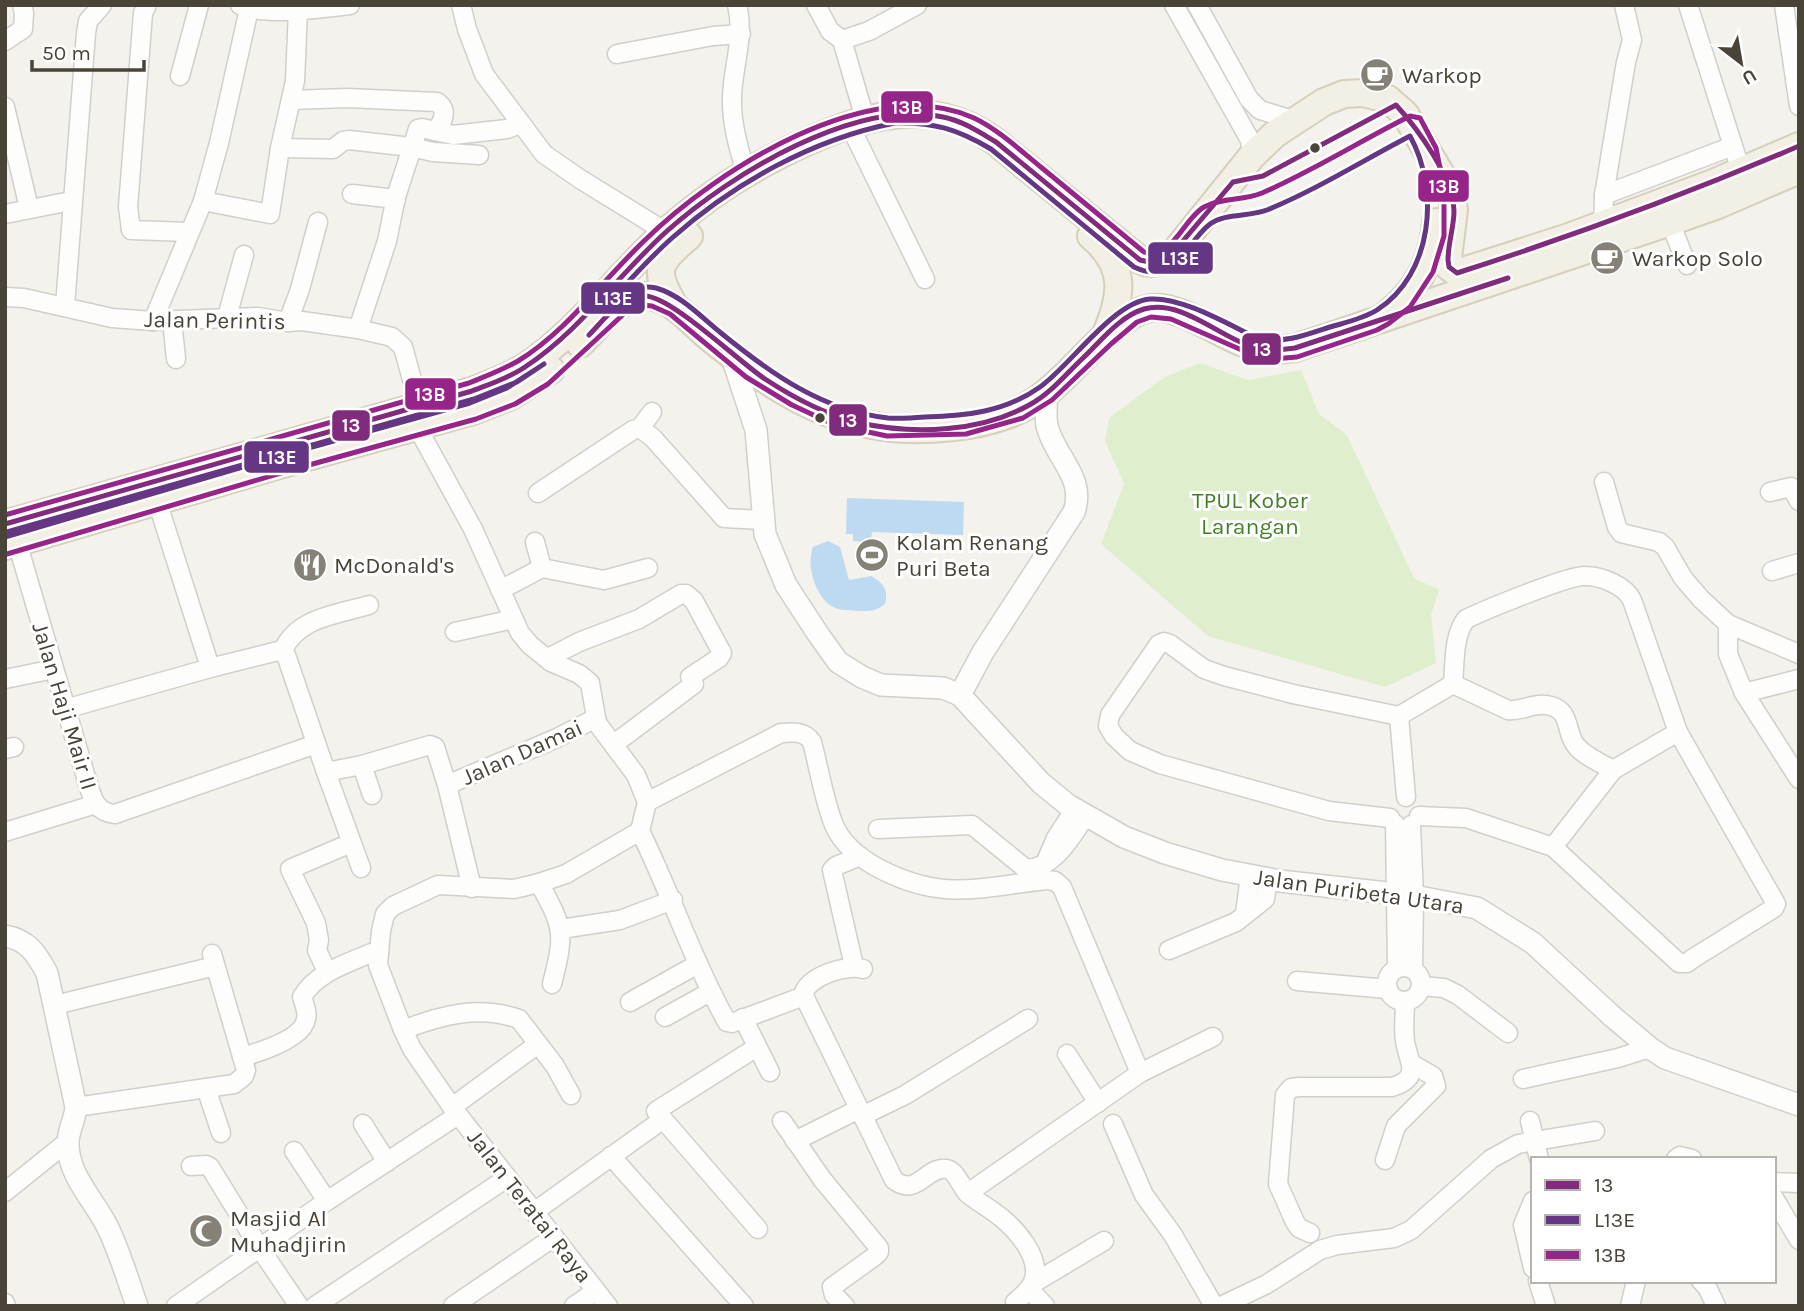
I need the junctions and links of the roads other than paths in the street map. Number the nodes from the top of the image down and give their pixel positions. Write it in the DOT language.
graph roads {
  1 [pos="22,5"];
  2 [pos="102,5"];
  3 [pos="147,5"];
  4 [pos="200,5"];
  5 [pos="350,5"];
  6 [pos="461,5"];
  7 [pos="737,5"];
  8 [pos="816,5"];
  9 [pos="918,5"];
  10 [pos="1174,5"];
  11 [pos="1197,5"];
  12 [pos="1624,5"];
  13 [pos="1688,5"];
  14 [pos="1784,5"];
  15 [pos="244,7"];
  16 [pos="298,10"];
  17 [pos="1210,29"];
  18 [pos="741,34"];
  19 [pos="12,37"];
  20 [pos="842,40"];
  21 [pos="1194,42"];
  22 [pos="617,54"];
  23 [pos="180,76"];
  24 [pos="1240,85"];
  25 [pos="1224,97"];
  26 [pos="290,100"];
  27 [pos="1799,106"];
  28 [pos="5,107"];
  29 [pos="894,114"];
  30 [pos="1293,120"];
  31 [pos="857,121"];
  32 [pos="520,124"];
  33 [pos="434,131"];
  34 [pos="806,142"];
  35 [pos="1799,146"];
  36 [pos="411,147"];
  37 [pos="280,148"];
  38 [pos="1428,151"];
  39 [pos="479,155"];
  40 [pos="1252,156"];
  41 [pos="1737,158"];
  42 [pos="1799,170"];
  43 [pos="746,172"];
  44 [pos="352,194"];
  45 [pos="1604,195"];
  46 [pos="396,199"];
  47 [pos="71,201"];
  48 [pos="203,201"];
  49 [pos="29,208"];
  50 [pos="5,214"];
  51 [pos="318,222"];
  52 [pos="1670,222"];
  53 [pos="189,232"];
  54 [pos="666,232"];
  55 [pos="1603,235"];
  56 [pos="244,255"];
  57 [pos="1686,265"];
  58 [pos="925,279"];
  59 [pos="1465,281"];
  60 [pos="5,297"];
  61 [pos="65,306"];
  62 [pos="675,307"];
  63 [pos="227,317"];
  64 [pos="172,320"];
  65 [pos="153,321"];
  66 [pos="288,322"];
  67 [pos="1374,322"];
  68 [pos="358,329"];
  69 [pos="1105,337"];
  70 [pos="731,354"];
  71 [pos="176,359"];
  72 [pos="1046,393"];
  73 [pos="652,412"];
  74 [pos="418,415"];
  75 [pos="640,428"];
  76 [pos="1604,482"];
  77 [pos="155,491"];
  78 [pos="1770,492"];
  79 [pos="538,493"];
  80 [pos="1799,501"];
  81 [pos="762,515"];
  82 [pos="9,537"];
  83 [pos="535,542"];
  84 [pos="1799,562"];
  85 [pos="542,568"];
  86 [pos="648,568"];
  87 [pos="1772,571"];
  88 [pos="500,590"];
  89 [pos="369,605"];
  90 [pos="513,619"];
  91 [pos="1728,624"];
  92 [pos="455,632"];
  93 [pos="282,652"];
  94 [pos="1799,654"];
  95 [pos="548,658"];
  96 [pos="214,667"];
  97 [pos="54,669"];
  98 [pos="1799,678"];
  99 [pos="5,679"];
  100 [pos="1453,684"];
  101 [pos="1744,693"];
  102 [pos="960,695"];
  103 [pos="65,709"];
  104 [pos="1399,716"];
  105 [pos="596,718"];
  106 [pos="1678,732"];
  107 [pos="316,744"];
  108 [pos="614,744"];
  109 [pos="362,765"];
  110 [pos="1613,770"];
  111 [pos="326,772"];
  112 [pos="1799,779"];
  113 [pos="447,785"];
  114 [pos="372,795"];
  115 [pos="1406,797"];
  116 [pos="647,802"];
  117 [pos="96,804"];
  118 [pos="1086,815"];
  119 [pos="1404,821"];
  120 [pos="878,829"];
  121 [pos="640,831"];
  122 [pos="5,832"];
  123 [pos="351,843"];
  124 [pos="1553,847"];
  125 [pos="858,858"];
  126 [pos="361,868"];
  127 [pos="1047,871"];
  128 [pos="1259,877"];
  129 [pos="538,883"];
  130 [pos="472,888"];
  131 [pos="1406,895"];
  132 [pos="673,900"];
  133 [pos="561,929"];
  134 [pos="5,936"];
  135 [pos="1169,950"];
  136 [pos="379,954"];
  137 [pos="698,964"];
  138 [pos="1406,969"];
  139 [pos="327,972"];
  140 [pos="1297,981"];
  141 [pos="552,984"];
  142 [pos="1421,986"];
  143 [pos="1388,989"];
  144 [pos="710,992"];
  145 [pos="803,995"];
  146 [pos="1405,1000"];
  147 [pos="631,1002"];
  148 [pos="55,1005"];
  149 [pos="665,1017"];
  150 [pos="743,1018"];
  151 [pos="1028,1019"];
  152 [pos="403,1030"];
  153 [pos="1508,1033"];
  154 [pos="1213,1037"];
  155 [pos="538,1044"];
  156 [pos="757,1047"];
  157 [pos="1650,1048"];
  158 [pos="1067,1054"];
  159 [pos="242,1057"];
  160 [pos="1412,1064"];
  161 [pos="770,1072"];
  162 [pos="1140,1073"];
  163 [pos="1523,1079"];
  164 [pos="206,1088"];
  165 [pos="571,1095"];
  166 [pos="1098,1103"];
  167 [pos="1799,1105"];
  168 [pos="76,1107"];
  169 [pos="455,1111"];
  170 [pos="861,1112"];
  171 [pos="662,1120"];
  172 [pos="782,1121"];
  173 [pos="1530,1121"];
  174 [pos="363,1124"];
  175 [pos="1113,1124"];
  176 [pos="1595,1130"];
  177 [pos="221,1133"];
  178 [pos="1536,1140"];
  179 [pos="67,1142"];
  180 [pos="794,1142"];
  181 [pos="295,1151"];
  182 [pos="611,1156"];
  183 [pos="1539,1157"];
  184 [pos="1385,1160"];
  185 [pos="387,1162"];
  186 [pos="191,1166"];
  187 [pos="508,1178"];
  188 [pos="1776,1182"];
  189 [pos="1799,1183"];
  190 [pos="5,1192"];
  191 [pos="968,1193"];
  192 [pos="1776,1200"];
  193 [pos="327,1201"];
  194 [pos="1531,1206"];
  195 [pos="534,1212"];
  196 [pos="1792,1215"];
  197 [pos="758,1229"];
  198 [pos="1310,1233"];
  199 [pos="554,1237"];
  200 [pos="1799,1240"];
  201 [pos="1104,1241"];
  202 [pos="259,1247"];
  203 [pos="1531,1259"];
  204 [pos="1539,1283"];
  205 [pos="1636,1283"];
  206 [pos="1703,1283"];
  207 [pos="1030,1287"];
  208 [pos="596,1291"];
  209 [pos="1013,1304"];
  210 [pos="137,1306"];
  211 [pos="176,1306"];
  212 [pos="299,1306"];
  213 [pos="315,1306"];
  214 [pos="453,1306"];
  215 [pos="574,1306"];
  216 [pos="608,1306"];
  217 [pos="744,1306"];
  218 [pos="845,1306"];
  219 [pos="1045,1306"];
  220 [pos="1214,1306"];
  221 [pos="1221,1306"];
  222 [pos="1546,1306"];
  223 [pos="1630,1306"];
  224 [pos="1716,1306"];
  1 -- 19 [label="street"];
  2 -- 47 [label="street"];
  3 -- 53 [label="street"];
  4 -- 23 [label="street"];
  5 -- 16 [label="street"];
  6 -- 32 [label="street"];
  7 -- 18 [label="street"];
  8 -- 20 [label="street"];
  9 -- 20 [label="street"];
  10 -- 21 [label="street"];
  11 -- 17 [label="street"];
  12 -- 45 [label="street"];
  13 -- 41 [label="street"];
  14 -- 27 [label="street"];
  15 -- 16 [label="street"];
  15 -- 48 [label="street"];
  16 -- 26 [label="street"];
  17 -- 21 [label="street"];
  17 -- 24 [label="street"];
  18 -- 22 [label="street"];
  18 -- 43 [label="street"];
  20 -- 31 [label="street"];
  21 -- 25 [label="street"];
  24 -- 25 [label="street"];
  24 -- 30 [label="street"];
  25 -- 40 [label="street"];
  26 -- 33 [label="street"];
  26 -- 37 [label="street"];
  28 -- 49 [label="street"];
  29 -- 31 [label="main road"];
  29 -- 40 [label="main road"];
  29 -- 69 [label="main road"];
  30 -- 38 [label="main road"];
  30 -- 40 [label="main road"];
  31 -- 34 [label="main road"];
  31 -- 58 [label="street"];
  32 -- 33 [label="street"];
  32 -- 54 [label="street"];
  33 -- 36 [label="street"];
  34 -- 43 [label="main road"];
  34 -- 62 [label="main road"];
  35 -- 41 [label="main road"];
  36 -- 37 [label="street"];
  36 -- 39 [label="street"];
  36 -- 46 [label="street"];
  37 -- 48 [label="street"];
  38 -- 59 [label="main road"];
  38 -- 67 [label="main road"];
  41 -- 45 [label="street"];
  41 -- 55 [label="main road"];
  42 -- 52 [label="main road"];
  43 -- 54 [label="main road"];
  44 -- 46 [label="street"];
  45 -- 55 [label="street"];
  46 -- 68 [label="street"];
  47 -- 49 [label="street"];
  47 -- 61 [label="street"];
  48 -- 53 [label="street"];
  49 -- 50 [label="street"];
  51 -- 66 [label="street"];
  52 -- 55 [label="main road"];
  52 -- 57 [label="street"];
  53 -- 65 [label="street"];
  54 -- 74 [label="main road"];
  55 -- 59 [label="main road"];
  56 -- 63 [label="street"];
  59 -- 67 [label="main road"];
  60 -- 61 [label="street, Jalan Perintis"];
  61 -- 65 [label="street, Jalan Perintis"];
  62 -- 70 [label="main road"];
  62 -- 74 [label="main road"];
  63 -- 64 [label="street, Jalan Perintis"];
  63 -- 66 [label="street, Jalan Perintis"];
  64 -- 65 [label="street, Jalan Perintis"];
  64 -- 71 [label="street"];
  66 -- 68 [label="street, Jalan Perintis"];
  67 -- 69 [label="main road"];
  68 -- 74 [label="street, Jalan Perintis"];
  69 -- 72 [label="main road"];
  70 -- 72 [label="main road"];
  70 -- 81 [label="street"];
  72 -- 102 [label="street"];
  73 -- 75 [label="street"];
  74 -- 77 [label="main road"];
  74 -- 88 [label="street"];
  75 -- 79 [label="street"];
  75 -- 81 [label="street"];
  76 -- 91 [label="street"];
  77 -- 82 [label="main road"];
  77 -- 96 [label="street"];
  78 -- 80 [label="street"];
  81 -- 102 [label="street"];
  82 -- 97 [label="street, Jalan Haji Mair II"];
  83 -- 85 [label="street"];
  84 -- 87 [label="street"];
  85 -- 86 [label="street"];
  85 -- 88 [label="street"];
  88 -- 90 [label="street"];
  89 -- 93 [label="street"];
  90 -- 92 [label="street"];
  90 -- 95 [label="street"];
  91 -- 94 [label="street"];
  91 -- 101 [label="street"];
  93 -- 96 [label="street"];
  93 -- 107 [label="street"];
  95 -- 105 [label="street"];
  95 -- 108 [label="street"];
  96 -- 103 [label="street"];
  97 -- 99 [label="street"];
  97 -- 103 [label="street, Jalan Haji Mair II"];
  98 -- 101 [label="street"];
  100 -- 104 [label="street"];
  100 -- 106 [label="street"];
  100 -- 110 [label="street"];
  101 -- 112 [label="street"];
  102 -- 118 [label="street, Jalan Puribeta Utara"];
  103 -- 117 [label="street, Jalan Haji Mair II"];
  104 -- 115 [label="street"];
  104 -- 119 [label="street"];
  105 -- 108 [label="street"];
  105 -- 113 [label="street, Jalan Damai"];
  106 -- 110 [label="street"];
  106 -- 124 [label="street"];
  107 -- 111 [label="street"];
  107 -- 117 [label="street, Jalan Haji Mair II"];
  108 -- 116 [label="street"];
  109 -- 111 [label="street"];
  109 -- 113 [label="street"];
  109 -- 114 [label="street"];
  110 -- 124 [label="street"];
  111 -- 123 [label="street"];
  113 -- 130 [label="street"];
  115 -- 119 [label="street"];
  115 -- 119 [label="street"];
  116 -- 121 [label="street"];
  116 -- 125 [label="street"];
  117 -- 122 [label="street"];
  118 -- 127 [label="street"];
  118 -- 127 [label="street"];
  118 -- 128 [label="street, Jalan Puribeta Utara"];
  119 -- 124 [label="street"];
  119 -- 131 [label="street"];
  120 -- 127 [label="street"];
  121 -- 129 [label="street"];
  121 -- 132 [label="street"];
  123 -- 126 [label="street"];
  123 -- 139 [label="street"];
  125 -- 127 [label="street"];
  125 -- 145 [label="street"];
  127 -- 162 [label="street"];
  128 -- 131 [label="street, Jalan Puribeta Utara"];
  128 -- 135 [label="street"];
  129 -- 130 [label="street"];
  129 -- 133 [label="street"];
  130 -- 136 [label="street"];
  131 -- 138 [label="street"];
  131 -- 157 [label="street, Jalan Puribeta Utara"];
  132 -- 133 [label="street"];
  132 -- 137 [label="street"];
  133 -- 141 [label="street"];
  134 -- 148 [label="street"];
  136 -- 139 [label="street"];
  136 -- 152 [label="street, Jalan Teratai Raya"];
  137 -- 144 [label="street"];
  137 -- 147 [label="street"];
  138 -- 142 [label="street"];
  138 -- 143 [label="street"];
  139 -- 159 [label="street"];
  140 -- 143 [label="street"];
  142 -- 146 [label="street"];
  142 -- 153 [label="street"];
  143 -- 146 [label="street"];
  144 -- 149 [label="street"];
  144 -- 150 [label="street"];
  145 -- 150 [label="street"];
  145 -- 170 [label="street"];
  146 -- 160 [label="street"];
  148 -- 159 [label="street"];
  148 -- 168 [label="street"];
  150 -- 156 [label="street"];
  151 -- 170 [label="street"];
  152 -- 155 [label="street"];
  152 -- 169 [label="street, Jalan Teratai Raya"];
  154 -- 162 [label="street"];
  155 -- 165 [label="street"];
  155 -- 169 [label="street"];
  156 -- 161 [label="street"];
  156 -- 171 [label="street"];
  157 -- 163 [label="street"];
  157 -- 167 [label="street, Jalan Puribeta Utara"];
  158 -- 166 [label="street"];
  159 -- 164 [label="street"];
  160 -- 184 [label="street"];
  160 -- 198 [label="street"];
  162 -- 166 [label="street"];
  164 -- 168 [label="street"];
  164 -- 177 [label="street"];
  166 -- 191 [label="street"];
  168 -- 179 [label="street"];
  169 -- 185 [label="street"];
  169 -- 187 [label="street, Jalan Teratai Raya"];
  170 -- 180 [label="street"];
  170 -- 191 [label="street"];
  171 -- 182 [label="street"];
  171 -- 197 [label="street"];
  172 -- 180 [label="street"];
  173 -- 178 [label="street"];
  174 -- 185 [label="street"];
  175 -- 220 [label="street"];
  176 -- 178 [label="street"];
  178 -- 183 [label="street"];
  178 -- 221 [label="street"];
  179 -- 190 [label="street"];
  179 -- 210 [label="street"];
  180 -- 218 [label="street"];
  181 -- 193 [label="street"];
  182 -- 195 [label="street"];
  182 -- 217 [label="street"];
  185 -- 193 [label="street"];
  186 -- 202 [label="street"];
  187 -- 195 [label="street, Jalan Teratai Raya"];
  187 -- 213 [label="street"];
  188 -- 189 [label="street"];
  191 -- 207 [label="street"];
  192 -- 196 [label="street"];
  193 -- 202 [label="street"];
  194 -- 203 [label="street"];
  195 -- 199 [label="street, Jalan Teratai Raya"];
  196 -- 200 [label="street"];
  199 -- 208 [label="street, Jalan Teratai Raya"];
  199 -- 214 [label="street"];
  201 -- 207 [label="street"];
  202 -- 211 [label="street"];
  202 -- 212 [label="street"];
  204 -- 222 [label="street"];
  205 -- 223 [label="street"];
  206 -- 224 [label="street"];
  207 -- 209 [label="street"];
  207 -- 219 [label="street"];
  208 -- 215 [label="street"];
  208 -- 216 [label="street, Jalan Teratai Raya"];
}
